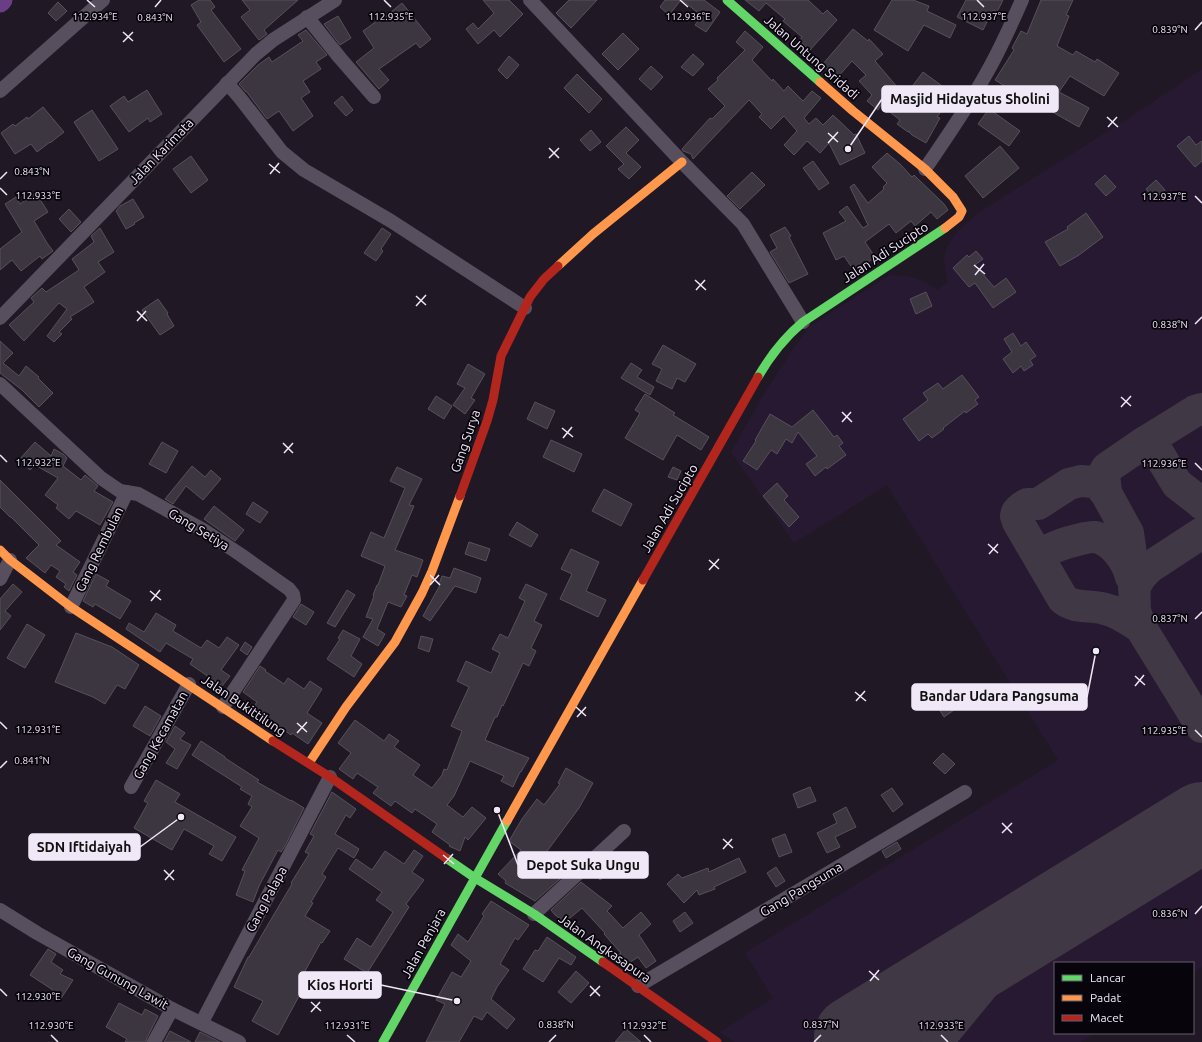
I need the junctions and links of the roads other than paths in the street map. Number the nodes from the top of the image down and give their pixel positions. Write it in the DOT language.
graph roads {
  1 [pos="103,0"];
  2 [pos="335,0"];
  3 [pos="530,0"];
  4 [pos="727,0"];
  5 [pos="1022,0"];
  6 [pos="307,17"];
  7 [pos="227,83"];
  8 [pos="0,91"];
  9 [pos="374,97"];
  10 [pos="682,162"];
  11 [pos="925,169"];
  12 [pos="960,217"];
  13 [pos="525,308"];
  14 [pos="0,318"];
  15 [pos="803,322"];
  16 [pos="0,384"];
  17 [pos="127,492"];
  18 [pos="5,555"];
  19 [pos="0,579"];
  20 [pos="71,607"];
  21 [pos="189,684"];
  22 [pos="223,707"];
  23 [pos="309,763"];
  24 [pos="330,776"];
  25 [pos="131,787"];
  26 [pos="965,792"];
  27 [pos="624,831"];
  28 [pos="475,878"];
  29 [pos="0,910"];
  30 [pos="534,914"];
  31 [pos="638,986"];
  32 [pos="172,1008"];
  33 [pos="202,1022"];
  34 [pos="154,1042"];
  35 [pos="239,1042"];
  36 [pos="383,1042"];
  37 [pos="717,1042"];
  1 -- 8 [label="street"];
  2 -- 6 [label="street, Jalan Karimata"];
  3 -- 10 [label="street"];
  4 -- 11 [label="street, Jalan Untung Sridadi"];
  5 -- 11 [label="street"];
  6 -- 7 [label="street, Jalan Karimata"];
  6 -- 9 [label="street"];
  7 -- 13 [label="street"];
  7 -- 14 [label="street, Jalan Karimata"];
  10 -- 13 [label="street, Gang Surya"];
  10 -- 15 [label="street"];
  11 -- 12 [label="street, Jalan Untung Sridadi"];
  12 -- 15 [label="street, Jalan Adi Sucipto"];
  13 -- 23 [label="street, Gang Surya"];
  15 -- 28 [label="street, Jalan Adi Sucipto"];
  16 -- 17 [label="street, Gang Setiya"];
  17 -- 20 [label="street, Gang Rembulan"];
  17 -- 22 [label="street, Gang Setiya"];
  18 -- 19 [label="street"];
  18 -- 20 [label="street, Jalan Bukittilung"];
  20 -- 21 [label="street, Jalan Bukittilung"];
  21 -- 22 [label="street, Jalan Bukittilung"];
  21 -- 25 [label="street, Gang Kecamatan"];
  22 -- 23 [label="street, Jalan Bukittilung"];
  23 -- 24 [label="street, Jalan Bukittilung"];
  24 -- 28 [label="street, Jalan Bukittilung"];
  24 -- 33 [label="street, Gang Palapa"];
  26 -- 31 [label="street, Gang Pangsuma"];
  27 -- 30 [label="street"];
  28 -- 30 [label="street, Jalan Angkasapura"];
  28 -- 36 [label="street, Jalan Penjara"];
  29 -- 32 [label="street, Gang Gunung Lawit"];
  30 -- 31 [label="street, Jalan Angkasapura"];
  31 -- 37 [label="street, Jalan Angkasapura"];
  32 -- 33 [label="street, Gang Gunung Lawit"];
  32 -- 34 [label="street"];
  33 -- 35 [label="street, Gang Gunung Lawit"];
}
